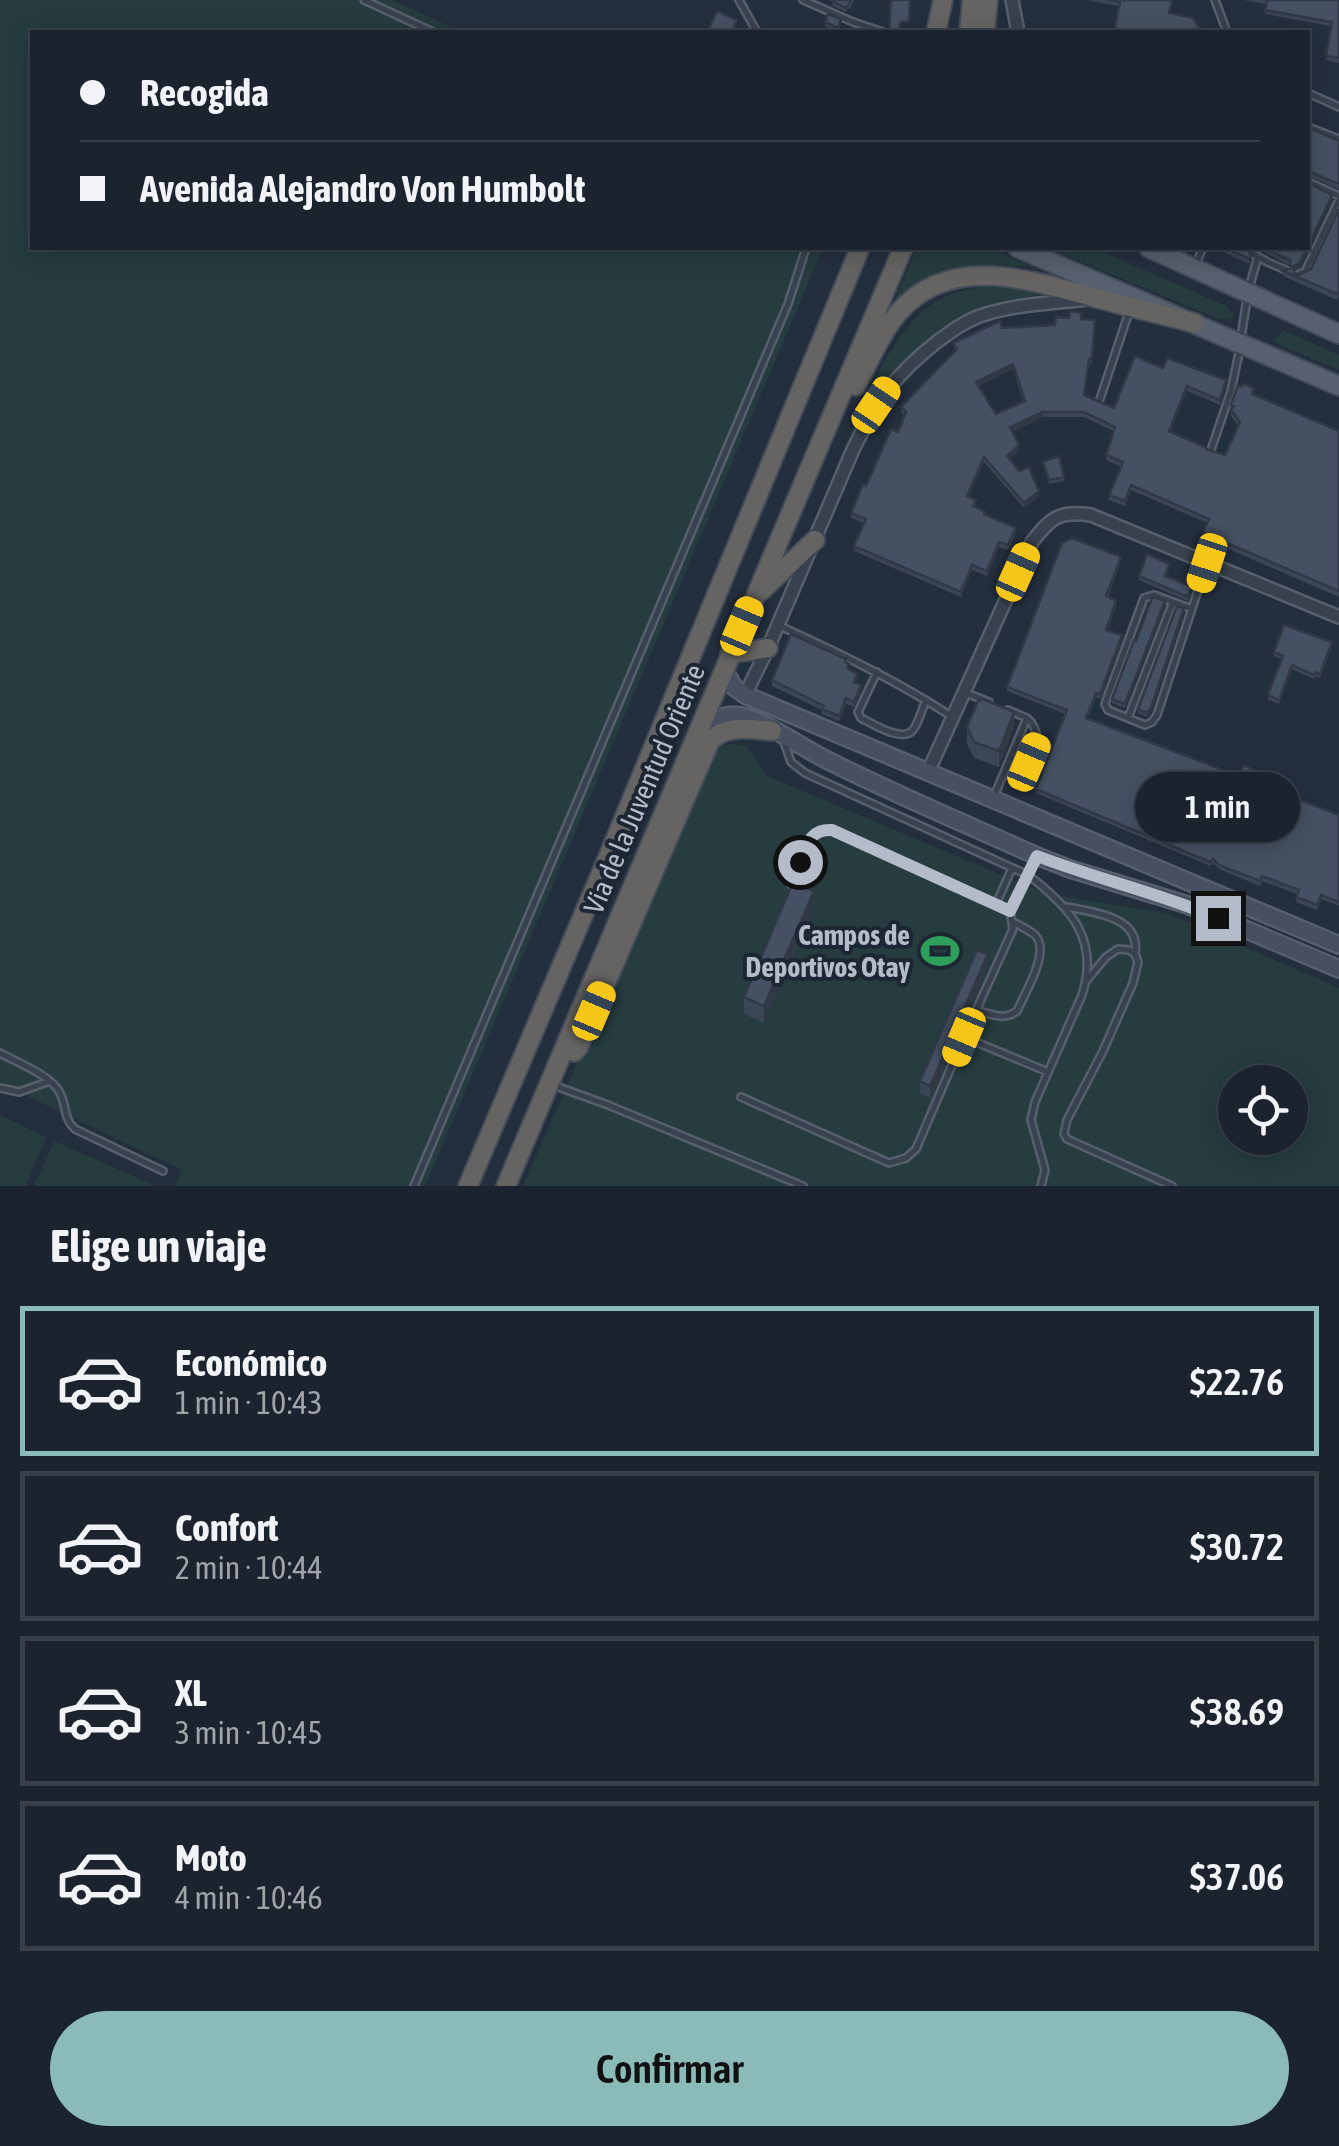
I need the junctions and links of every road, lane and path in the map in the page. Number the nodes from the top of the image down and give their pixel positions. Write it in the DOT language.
graph roads {
  1 [pos="364,0"];
  2 [pos="739,0"];
  3 [pos="803,0"];
  4 [pos="940,0"];
  5 [pos="988,0"];
  6 [pos="1012,0"];
  7 [pos="1215,0"];
  8 [pos="938,26"];
  9 [pos="429,30"];
  10 [pos="756,30"];
  11 [pos="877,30"];
  12 [pos="985,30"];
  13 [pos="1018,30"];
  14 [pos="1226,30"];
  15 [pos="1310,95"];
  16 [pos="1339,107"];
  17 [pos="1310,128"];
  18 [pos="1339,139"];
  19 [pos="1310,183"];
  20 [pos="1339,198"];
  21 [pos="805,250"];
  22 [pos="859,250"];
  23 [pos="903,250"];
  24 [pos="1022,250"];
  25 [pos="1202,250"];
  26 [pos="1253,250"];
  27 [pos="1164,251"];
  28 [pos="1258,257"];
  29 [pos="1194,268"];
  30 [pos="1286,270"];
  31 [pos="1298,274"];
  32 [pos="1248,293"];
  33 [pos="1096,298"];
  34 [pos="1132,302"];
  35 [pos="1194,322"];
  36 [pos="1339,334"];
  37 [pos="1240,344"];
  38 [pos="1339,386"];
  39 [pos="1100,399"];
  40 [pos="1211,450"];
  41 [pos="808,474"];
  42 [pos="815,540"];
  43 [pos="1207,563"];
  44 [pos="754,598"];
  45 [pos="1173,602"];
  46 [pos="1192,610"];
  47 [pos="1339,617"];
  48 [pos="777,625"];
  49 [pos="768,648"];
  50 [pos="727,662"];
  51 [pos="877,672"];
  52 [pos="964,692"];
  53 [pos="745,695"];
  54 [pos="926,699"];
  55 [pos="952,717"];
  56 [pos="1028,718"];
  57 [pos="1128,718"];
  58 [pos="698,734"];
  59 [pos="777,734"];
  60 [pos="928,772"];
  61 [pos="1020,783"];
  62 [pos="992,800"];
  63 [pos="1037,856"];
  64 [pos="1012,868"];
  65 [pos="1028,875"];
  66 [pos="792,885"];
  67 [pos="996,904"];
  68 [pos="1064,906"];
  69 [pos="1010,911"];
  70 [pos="1014,922"];
  71 [pos="1339,945"];
  72 [pos="1135,954"];
  73 [pos="1339,969"];
  74 [pos="1087,980"];
  75 [pos="976,1010"];
  76 [pos="964,1037"];
  77 [pos="0,1053"];
  78 [pos="1048,1072"];
  79 [pos="553,1077"];
  80 [pos="50,1080"];
  81 [pos="0,1088"];
  82 [pos="741,1098"];
  83 [pos="164,1172"];
  84 [pos="414,1186"];
  85 [pos="468,1186"];
  86 [pos="506,1186"];
  87 [pos="803,1186"];
  88 [pos="1041,1186"];
  89 [pos="1172,1186"];
  1 -- 9 [label="lane"];
  2 -- 10 [label="lane"];
  3 -- 11 [label="lane"];
  4 -- 8 [label="highway"];
  5 -- 12 [label="highway"];
  6 -- 13 [label="street"];
  7 -- 14 [label="lane"];
  15 -- 16 [label="lane"];
  17 -- 18 [label="lane"];
  19 -- 20 [label="lane"];
  20 -- 31 [label="lane"];
  21 -- 84 [label="lane"];
  22 -- 85 [label="highway, Via de la Juventud Oriente"];
  23 -- 41 [label="highway, Via de la Juventud Oriente"];
  24 -- 34 [label="main road"];
  25 -- 29 [label="lane"];
  26 -- 28 [label="lane"];
  27 -- 29 [label="main road"];
  28 -- 30 [label="lane"];
  28 -- 32 [label="lane"];
  29 -- 32 [label="main road"];
  32 -- 36 [label="main road"];
  32 -- 37 [label="lane"];
  33 -- 34 [label="highway"];
  33 -- 41 [label="highway"];
  33 -- 42 [label="street"];
  34 -- 35 [label="highway"];
  34 -- 39 [label="lane"];
  35 -- 37 [label="main road"];
  37 -- 38 [label="main road"];
  37 -- 40 [label="lane"];
  41 -- 44 [label="highway, Via de la Juventud Oriente"];
  42 -- 44 [label="highway"];
  42 -- 48 [label="street"];
  43 -- 46 [label="lane"];
  43 -- 47 [label="street"];
  43 -- 52 [label="street"];
  44 -- 50 [label="highway, Via de la Juventud Oriente"];
  45 -- 46 [label="lane"];
  45 -- 57 [label="lane"];
  45 -- 57 [label="lane"];
  46 -- 57 [label="lane"];
  48 -- 49 [label="street"];
  48 -- 51 [label="lane"];
  49 -- 50 [label="highway"];
  49 -- 53 [label="street"];
  50 -- 53 [label="main road"];
  50 -- 58 [label="highway, Via de la Juventud Oriente"];
  51 -- 54 [label="lane"];
  51 -- 54 [label="lane"];
  52 -- 55 [label="street"];
  52 -- 56 [label="lane"];
  53 -- 60 [label="main road"];
  54 -- 55 [label="lane"];
  55 -- 60 [label="street"];
  56 -- 61 [label="lane"];
  56 -- 62 [label="lane"];
  58 -- 59 [label="main road"];
  58 -- 79 [label="highway, Via de la Juventud Oriente"];
  59 -- 63 [label="main road"];
  59 -- 64 [label="lane"];
  59 -- 79 [label="highway"];
  60 -- 62 [label="main road"];
  62 -- 71 [label="main road"];
  63 -- 65 [label="lane"];
  63 -- 73 [label="main road"];
  64 -- 65 [label="lane"];
  64 -- 67 [label="lane"];
  65 -- 68 [label="lane"];
  65 -- 69 [label="lane"];
  66 -- 67 [label="lane"];
  67 -- 69 [label="lane"];
  68 -- 72 [label="lane"];
  68 -- 74 [label="lane"];
  69 -- 70 [label="lane"];
  70 -- 75 [label="lane"];
  70 -- 75 [label="lane"];
  72 -- 74 [label="lane"];
  72 -- 89 [label="lane"];
  74 -- 78 [label="lane"];
  75 -- 76 [label="lane"];
  76 -- 78 [label="lane"];
  76 -- 82 [label="lane"];
  77 -- 80 [label="lane"];
  78 -- 88 [label="lane"];
  79 -- 86 [label="highway, Via de la Juventud Oriente"];
  79 -- 87 [label="lane"];
  80 -- 81 [label="lane"];
  80 -- 83 [label="lane"];
}
